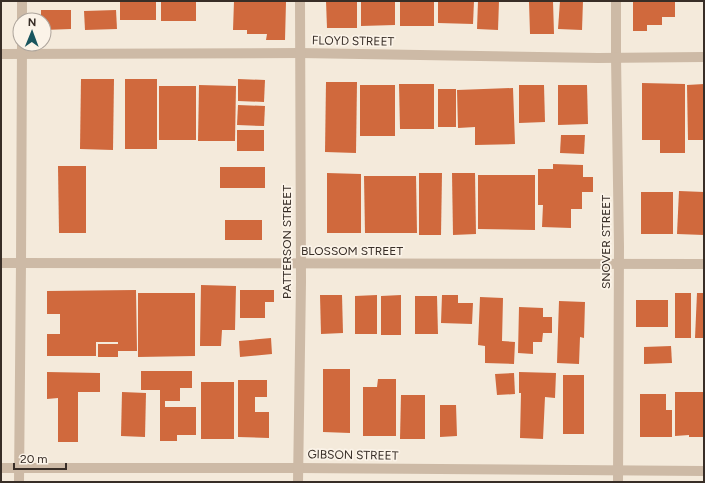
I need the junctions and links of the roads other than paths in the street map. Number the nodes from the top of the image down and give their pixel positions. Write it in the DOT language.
graph roads {
  1 [pos="22,1"];
  2 [pos="300,1"];
  3 [pos="616,1"];
  4 [pos="22,12"];
  5 [pos="52,50"];
  6 [pos="12,51"];
  7 [pos="22,52"];
  8 [pos="1,54"];
  9 [pos="300,54"];
  10 [pos="616,57"];
  11 [pos="704,57"];
  12 [pos="1,263"];
  13 [pos="21,263"];
  14 [pos="300,264"];
  15 [pos="619,264"];
  16 [pos="704,264"];
  17 [pos="1,468"];
  18 [pos="19,468"];
  19 [pos="298,468"];
  20 [pos="618,470"];
  21 [pos="704,471"];
  22 [pos="19,482"];
  23 [pos="298,482"];
  24 [pos="618,482"];
  1 -- 4 [label="street"];
  2 -- 9 [label="street, PATTERSON STREET"];
  3 -- 10 [label="street, SNOVER STREET"];
  5 -- 9 [label="street, FLOYD STREET"];
  6 -- 8 [label="street, FLOYD STREET"];
  7 -- 13 [label="street"];
  9 -- 10 [label="street, FLOYD STREET"];
  9 -- 14 [label="street, PATTERSON STREET"];
  10 -- 11 [label="street, FLOYD STREET"];
  10 -- 15 [label="street, SNOVER STREET"];
  12 -- 13 [label="street, BLOSSOM STREET"];
  13 -- 14 [label="street, BLOSSOM STREET"];
  13 -- 18 [label="street"];
  14 -- 15 [label="street, BLOSSOM STREET"];
  14 -- 19 [label="street, PATTERSON STREET"];
  15 -- 16 [label="street, BLOSSOM STREET"];
  15 -- 20 [label="street, SNOVER STREET"];
  17 -- 18 [label="street, GIBSON STREET"];
  18 -- 19 [label="street, GIBSON STREET"];
  18 -- 22 [label="street"];
  19 -- 20 [label="street, GIBSON STREET"];
  19 -- 23 [label="street, PATTERSON STREET"];
  20 -- 21 [label="street, GIBSON STREET"];
  20 -- 24 [label="street, SNOVER STREET"];
}
